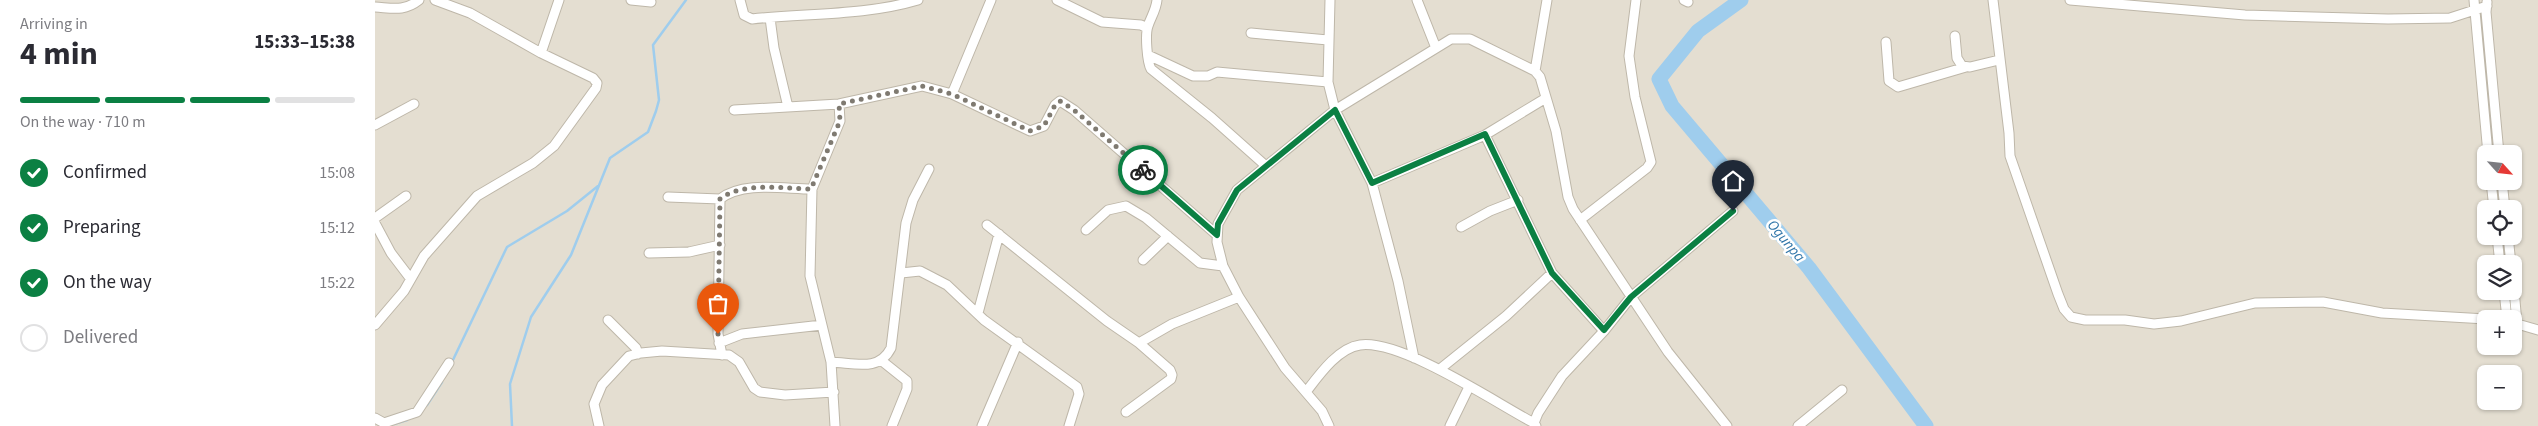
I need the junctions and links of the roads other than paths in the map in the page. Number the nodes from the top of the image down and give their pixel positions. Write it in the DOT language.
graph roads {
  1 [pos="419,0"];
  2 [pos="435,0"];
  3 [pos="559,0"];
  4 [pos="631,0"];
  5 [pos="740,0"];
  6 [pos="918,0"];
  7 [pos="991,0"];
  8 [pos="1057,0"];
  9 [pos="1157,0"];
  10 [pos="1330,0"];
  11 [pos="1417,0"];
  12 [pos="1547,0"];
  13 [pos="1635,0"];
  14 [pos="1993,0"];
  15 [pos="2070,0"];
  16 [pos="651,2"];
  17 [pos="2487,3"];
  18 [pos="2473,5"];
  19 [pos="375,7"];
  20 [pos="770,18"];
  21 [pos="1147,28"];
  22 [pos="1251,33"];
  23 [pos="1955,36"];
  24 [pos="1329,40"];
  25 [pos="1886,42"];
  26 [pos="1436,48"];
  27 [pos="541,53"];
  28 [pos="1147,54"];
  29 [pos="1999,60"];
  30 [pos="1966,67"];
  31 [pos="1535,71"];
  32 [pos="1328,82"];
  33 [pos="952,94"];
  34 [pos="1546,98"];
  35 [pos="414,104"];
  36 [pos="839,104"];
  37 [pos="788,107"];
  38 [pos="734,110"];
  39 [pos="1335,110"];
  40 [pos="375,124"];
  41 [pos="1485,134"];
  42 [pos="2487,145"];
  43 [pos="2498,145"];
  44 [pos="1266,166"];
  45 [pos="929,169"];
  46 [pos="1372,183"];
  47 [pos="811,189"];
  48 [pos="406,196"];
  49 [pos="669,197"];
  50 [pos="720,199"];
  51 [pos="1518,200"];
  52 [pos="1733,211"];
  53 [pos="375,218"];
  54 [pos="1581,220"];
  55 [pos="375,223"];
  56 [pos="987,225"];
  57 [pos="1461,227"];
  58 [pos="1086,230"];
  59 [pos="999,234"];
  60 [pos="1217,235"];
  61 [pos="1168,236"];
  62 [pos="720,245"];
  63 [pos="649,253"];
  64 [pos="1143,260"];
  65 [pos="1223,266"];
  66 [pos="901,273"];
  67 [pos="1552,273"];
  68 [pos="411,278"];
  69 [pos="1239,297"];
  70 [pos="1631,297"];
  71 [pos="978,313"];
  72 [pos="2477,318"];
  73 [pos="608,320"];
  74 [pos="375,325"];
  75 [pos="822,325"];
  76 [pos="2522,325"];
  77 [pos="1604,330"];
  78 [pos="2538,330"];
  79 [pos="1018,342"];
  80 [pos="719,343"];
  81 [pos="1139,343"];
  82 [pos="638,354"];
  83 [pos="722,355"];
  84 [pos="1414,358"];
  85 [pos="882,361"];
  86 [pos="831,362"];
  87 [pos="449,363"];
  88 [pos="1440,369"];
  89 [pos="1469,387"];
  90 [pos="1842,390"];
  91 [pos="834,392"];
  92 [pos="1306,392"];
  93 [pos="1126,412"];
  94 [pos="375,418"];
  95 [pos="1535,425"];
  96 [pos="599,426"];
  97 [pos="835,426"];
  98 [pos="892,426"];
  99 [pos="982,426"];
  100 [pos="1069,426"];
  101 [pos="1329,426"];
  102 [pos="1450,426"];
  103 [pos="1727,426"];
  104 [pos="1798,426"];
  1 -- 19 [label="street"];
  2 -- 27 [label="street"];
  3 -- 27 [label="street"];
  4 -- 16 [label="street"];
  5 -- 20 [label="street"];
  6 -- 20 [label="street"];
  7 -- 33 [label="street"];
  8 -- 21 [label="street"];
  9 -- 21 [label="street"];
  10 -- 24 [label="street"];
  11 -- 26 [label="street"];
  12 -- 31 [label="street"];
  13 -- 54 [label="street"];
  14 -- 29 [label="street"];
  15 -- 18 [label="street"];
  17 -- 18 [label="street"];
  17 -- 43 [label="street"];
  18 -- 42 [label="street"];
  20 -- 37 [label="street"];
  21 -- 28 [label="street"];
  22 -- 24 [label="street"];
  23 -- 30 [label="street"];
  24 -- 32 [label="street"];
  25 -- 30 [label="street"];
  26 -- 31 [label="street"];
  26 -- 39 [label="street"];
  27 -- 68 [label="street"];
  28 -- 32 [label="street"];
  28 -- 44 [label="street"];
  29 -- 30 [label="street"];
  29 -- 72 [label="street"];
  31 -- 34 [label="street"];
  32 -- 39 [label="street"];
  33 -- 36 [label="street"];
  33 -- 60 [label="street"];
  34 -- 41 [label="street"];
  34 -- 54 [label="street"];
  35 -- 40 [label="street"];
  36 -- 37 [label="street"];
  36 -- 47 [label="street"];
  37 -- 38 [label="street"];
  39 -- 44 [label="street"];
  39 -- 46 [label="street"];
  41 -- 46 [label="street"];
  41 -- 51 [label="street"];
  44 -- 60 [label="street"];
  45 -- 66 [label="street"];
  46 -- 84 [label="street"];
  47 -- 50 [label="street"];
  47 -- 75 [label="street"];
  48 -- 53 [label="street"];
  49 -- 50 [label="street"];
  50 -- 62 [label="street"];
  51 -- 57 [label="street"];
  51 -- 67 [label="street"];
  52 -- 70 [label="street"];
  54 -- 70 [label="street"];
  55 -- 68 [label="street"];
  56 -- 59 [label="street"];
  58 -- 61 [label="street"];
  59 -- 71 [label="street"];
  59 -- 81 [label="street"];
  60 -- 65 [label="street"];
  61 -- 64 [label="street"];
  61 -- 65 [label="street"];
  62 -- 63 [label="street"];
  62 -- 80 [label="street"];
  65 -- 69 [label="street"];
  66 -- 71 [label="street"];
  66 -- 85 [label="street"];
  67 -- 77 [label="street"];
  67 -- 88 [label="street"];
  68 -- 74 [label="street"];
  69 -- 81 [label="street"];
  69 -- 92 [label="street"];
  70 -- 77 [label="street"];
  70 -- 103 [label="street"];
  71 -- 79 [label="street"];
  73 -- 82 [label="street"];
  75 -- 80 [label="street"];
  75 -- 86 [label="street"];
  76 -- 78 [label="street"];
  77 -- 95 [label="street"];
  79 -- 99 [label="street"];
  79 -- 100 [label="street"];
  80 -- 83 [label="street"];
  81 -- 93 [label="street"];
  82 -- 83 [label="street"];
  82 -- 96 [label="street"];
  83 -- 91 [label="street"];
  84 -- 88 [label="street"];
  84 -- 92 [label="street"];
  85 -- 86 [label="street"];
  85 -- 98 [label="street"];
  86 -- 91 [label="street"];
  87 -- 94 [label="street"];
  88 -- 89 [label="street"];
  89 -- 95 [label="street"];
  89 -- 102 [label="street"];
  90 -- 104 [label="street"];
  91 -- 97 [label="street"];
  92 -- 101 [label="street"];
}
